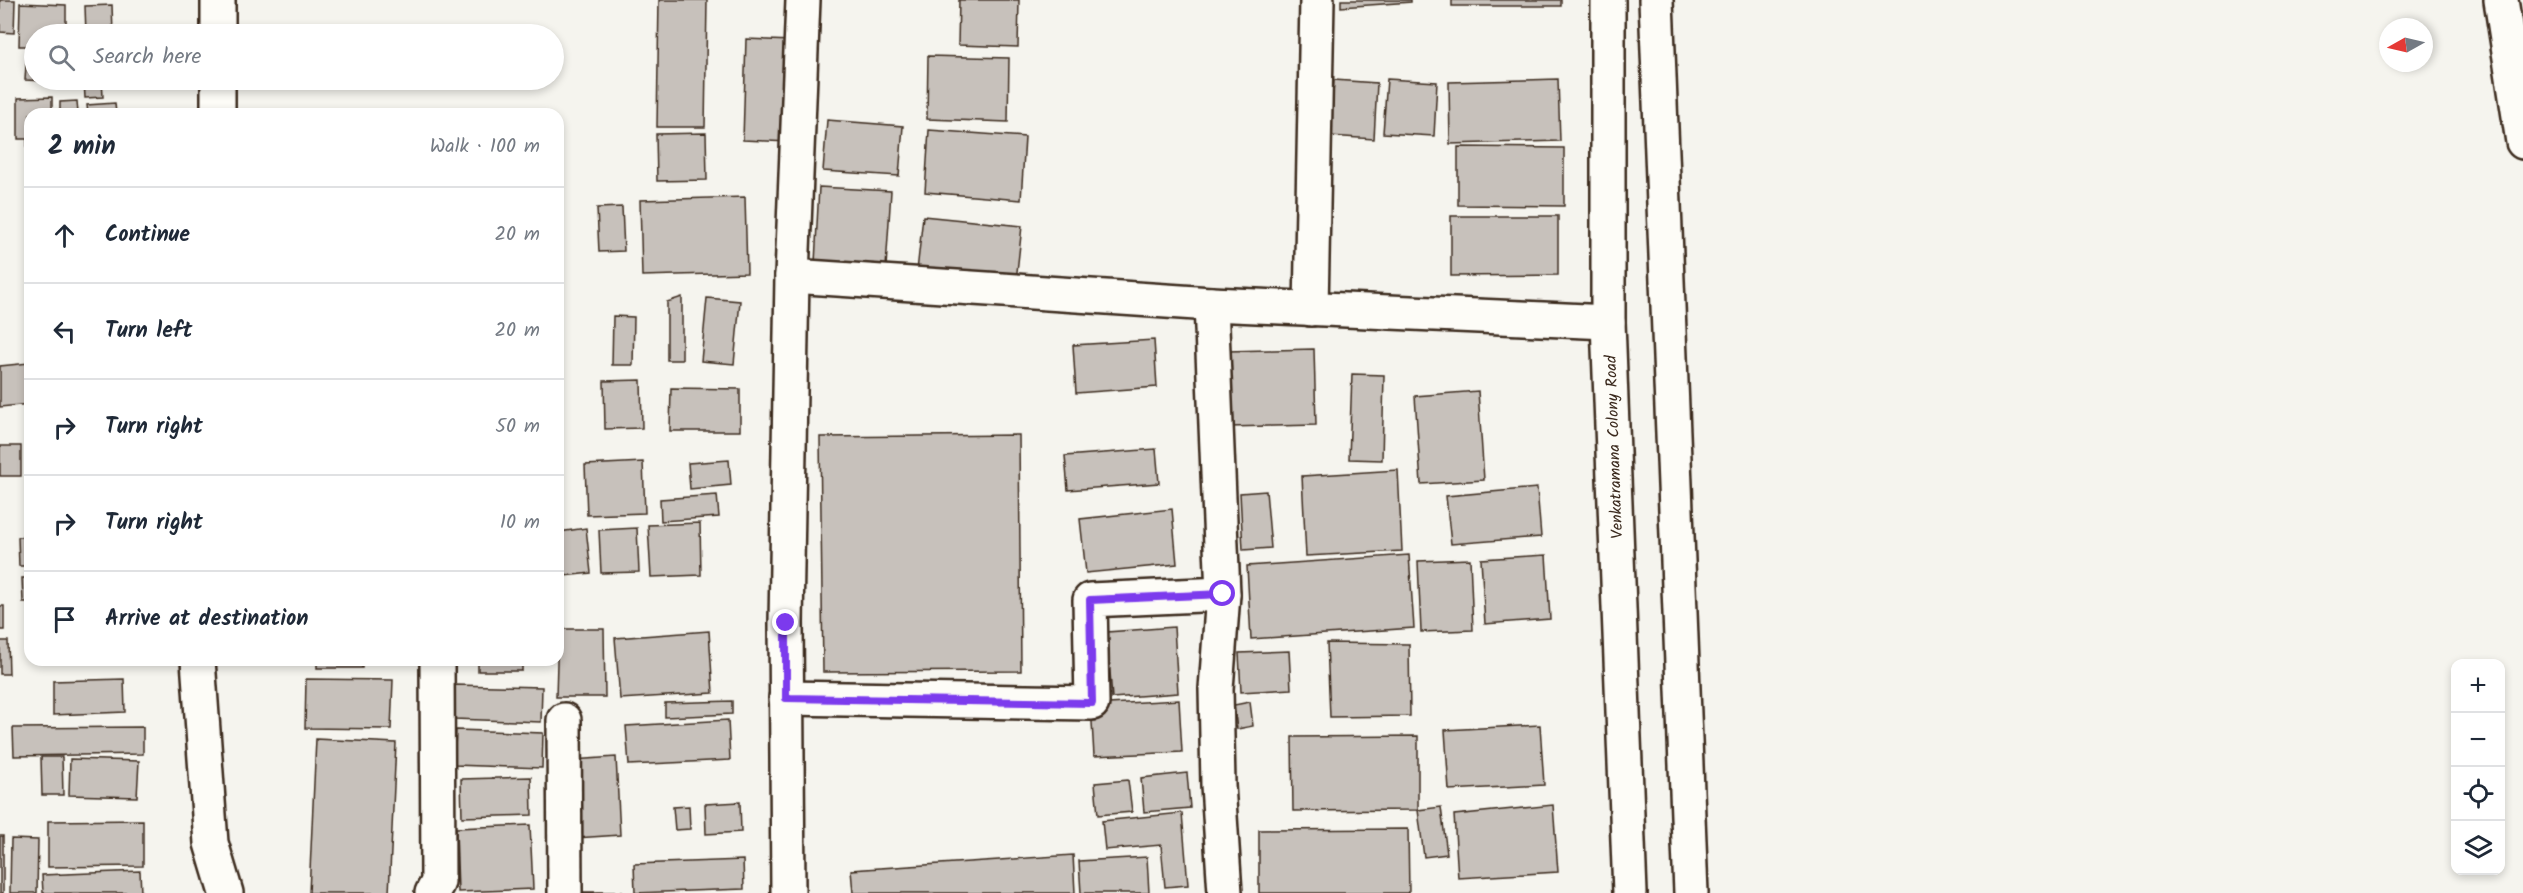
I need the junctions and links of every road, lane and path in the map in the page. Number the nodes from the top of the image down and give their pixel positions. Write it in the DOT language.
graph roads {
  1 [pos="218,0"];
  2 [pos="803,0"];
  3 [pos="1317,0"];
  4 [pos="1608,0"];
  5 [pos="1656,0"];
  6 [pos="2501,0"];
  7 [pos="218,24"];
  8 [pos="218,90"];
  9 [pos="218,108"];
  10 [pos="2523,142"];
  11 [pos="792,276"];
  12 [pos="1211,304"];
  13 [pos="1311,309"];
  14 [pos="1608,322"];
  15 [pos="1223,594"];
  16 [pos="198,666"];
  17 [pos="437,666"];
  18 [pos="786,698"];
  19 [pos="564,720"];
  20 [pos="226,893"];
  21 [pos="432,893"];
  22 [pos="564,893"];
  23 [pos="788,893"];
  24 [pos="1225,893"];
  25 [pos="1630,893"];
  26 [pos="1691,893"];
  1 -- 7 [label="street"];
  2 -- 11 [label="street"];
  3 -- 13 [label="street"];
  4 -- 14 [label="street, Venkatramana Colony Road"];
  5 -- 26 [label="street"];
  6 -- 10 [label="street"];
  8 -- 9 [label="street"];
  11 -- 12 [label="street"];
  11 -- 18 [label="street"];
  12 -- 13 [label="street"];
  12 -- 15 [label="street"];
  13 -- 14 [label="street"];
  14 -- 25 [label="street, Venkatramana Colony Road"];
  15 -- 18 [label="street"];
  15 -- 24 [label="street"];
  16 -- 20 [label="street"];
  17 -- 21 [label="street"];
  18 -- 23 [label="street"];
  19 -- 22 [label="street"];
}
